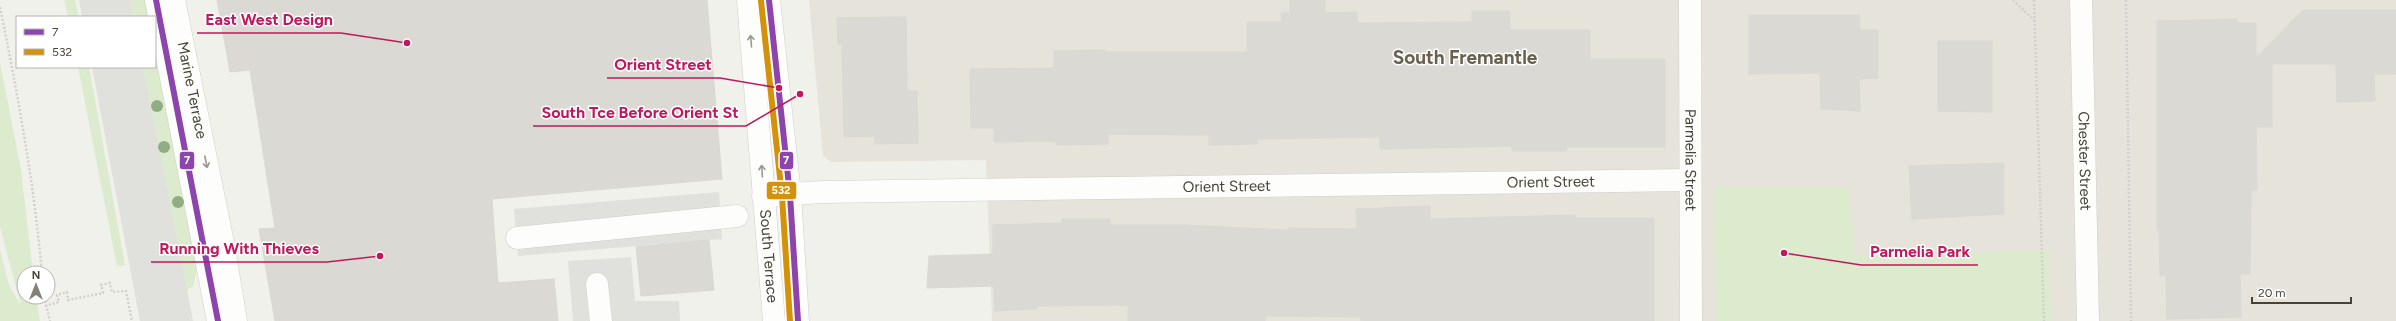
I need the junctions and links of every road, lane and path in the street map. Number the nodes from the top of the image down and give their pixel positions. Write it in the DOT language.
graph roads {
  1 [pos="156,0"];
  2 [pos="174,0"];
  3 [pos="748,0"];
  4 [pos="769,0"];
  5 [pos="1690,0"];
  6 [pos="2013,0"];
  7 [pos="2034,0"];
  8 [pos="2081,0"];
  9 [pos="2126,0"];
  10 [pos="0,7"];
  11 [pos="2034,21"];
  12 [pos="1690,180"];
  13 [pos="790,195"];
  14 [pos="764,196"];
  15 [pos="737,216"];
  16 [pos="517,238"];
  17 [pos="41,265"];
  18 [pos="597,284"];
  19 [pos="45,306"];
  20 [pos="222,312"];
  21 [pos="50,321"];
  22 [pos="132,321"];
  23 [pos="601,321"];
  24 [pos="774,321"];
  25 [pos="798,321"];
  26 [pos="1691,321"];
  27 [pos="2044,321"];
  28 [pos="2088,321"];
  29 [pos="2131,321"];
  1 -- 20 [label="street, Marine Terrace"];
  2 -- 20 [label="street, Marine Terrace, one-way"];
  14 -- 3 [label="street, South Terrace, one-way"];
  4 -- 13 [label="street, South Terrace"];
  5 -- 12 [label="street, Parmelia Street"];
  6 -- 11 [label="path"];
  7 -- 11 [label="path"];
  8 -- 28 [label="street, Chester Street"];
  9 -- 29 [label="path"];
  10 -- 17 [label="path"];
  11 -- 27 [label="path"];
  12 -- 13 [label="street, Orient Street"];
  12 -- 26 [label="street, Parmelia Street"];
  13 -- 14 [label="street, Orient Street"];
  13 -- 25 [label="street, South Terrace"];
  14 -- 24 [label="street, South Terrace"];
  15 -- 16 [label="street"];
  18 -- 23 [label="street"];
  19 -- 21 [label="path"];
  19 -- 22 [label="path"];
}
